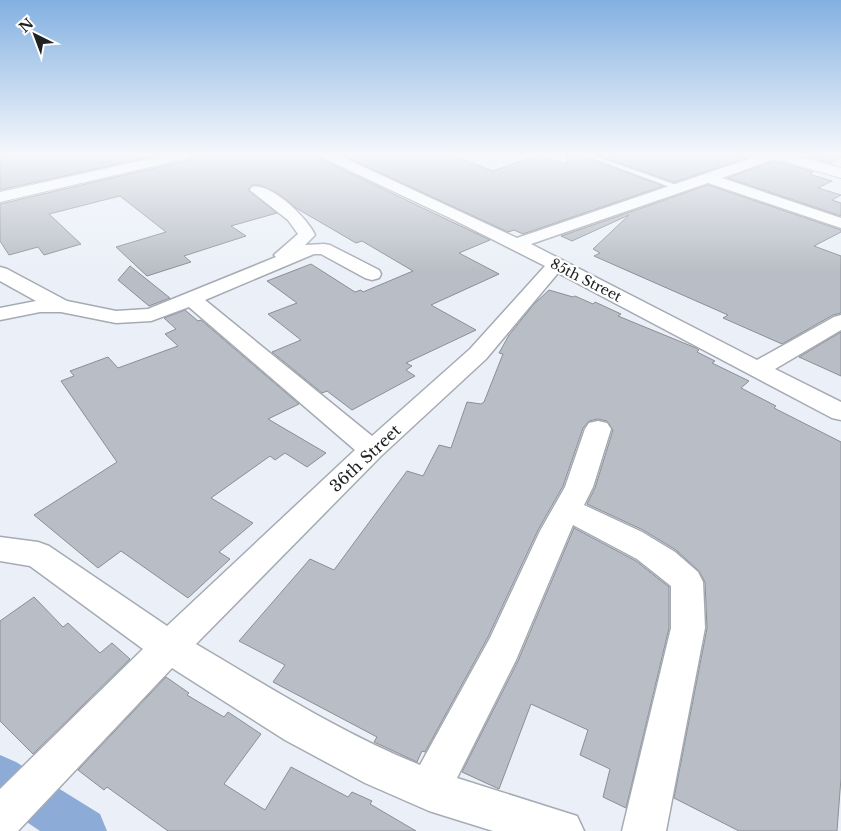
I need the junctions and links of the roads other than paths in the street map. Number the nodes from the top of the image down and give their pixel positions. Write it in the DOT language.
graph roads {
  1 [pos="14,194"];
  2 [pos="263,194"];
  3 [pos="413,194"];
  4 [pos="664,194"];
  5 [pos="755,194"];
  6 [pos="0,197"];
  7 [pos="841,223"];
  8 [pos="515,244"];
  9 [pos="556,264"];
  10 [pos="0,273"];
  11 [pos="372,274"];
  12 [pos="233,282"];
  13 [pos="192,299"];
  14 [pos="61,306"];
  15 [pos="0,314"];
  16 [pos="841,321"];
  17 [pos="757,370"];
  18 [pos="841,412"];
  19 [pos="598,429"];
  20 [pos="372,450"];
  21 [pos="566,510"];
  22 [pos="0,549"];
  23 [pos="169,647"];
  24 [pos="429,790"];
  25 [pos="2,817"];
  26 [pos="562,831"];
  27 [pos="644,831"];
  1 -- 6 [label="main road"];
  2 -- 12 [label="street"];
  3 -- 8 [label="street, 85th Street"];
  4 -- 8 [label="street"];
  5 -- 7 [label="street"];
  8 -- 9 [label="street, 85th Street"];
  9 -- 17 [label="street, 85th Street"];
  9 -- 20 [label="street, 36th Street"];
  10 -- 14 [label="street"];
  11 -- 12 [label="street"];
  12 -- 13 [label="street"];
  13 -- 14 [label="street"];
  13 -- 20 [label="street"];
  14 -- 15 [label="street"];
  16 -- 17 [label="street"];
  17 -- 18 [label="street, 85th Street"];
  19 -- 21 [label="street"];
  20 -- 23 [label="street, 36th Street"];
  21 -- 24 [label="street"];
  21 -- 27 [label="street"];
  22 -- 23 [label="street"];
  23 -- 24 [label="street"];
  23 -- 25 [label="street, 36th Street"];
  24 -- 26 [label="street"];
}
